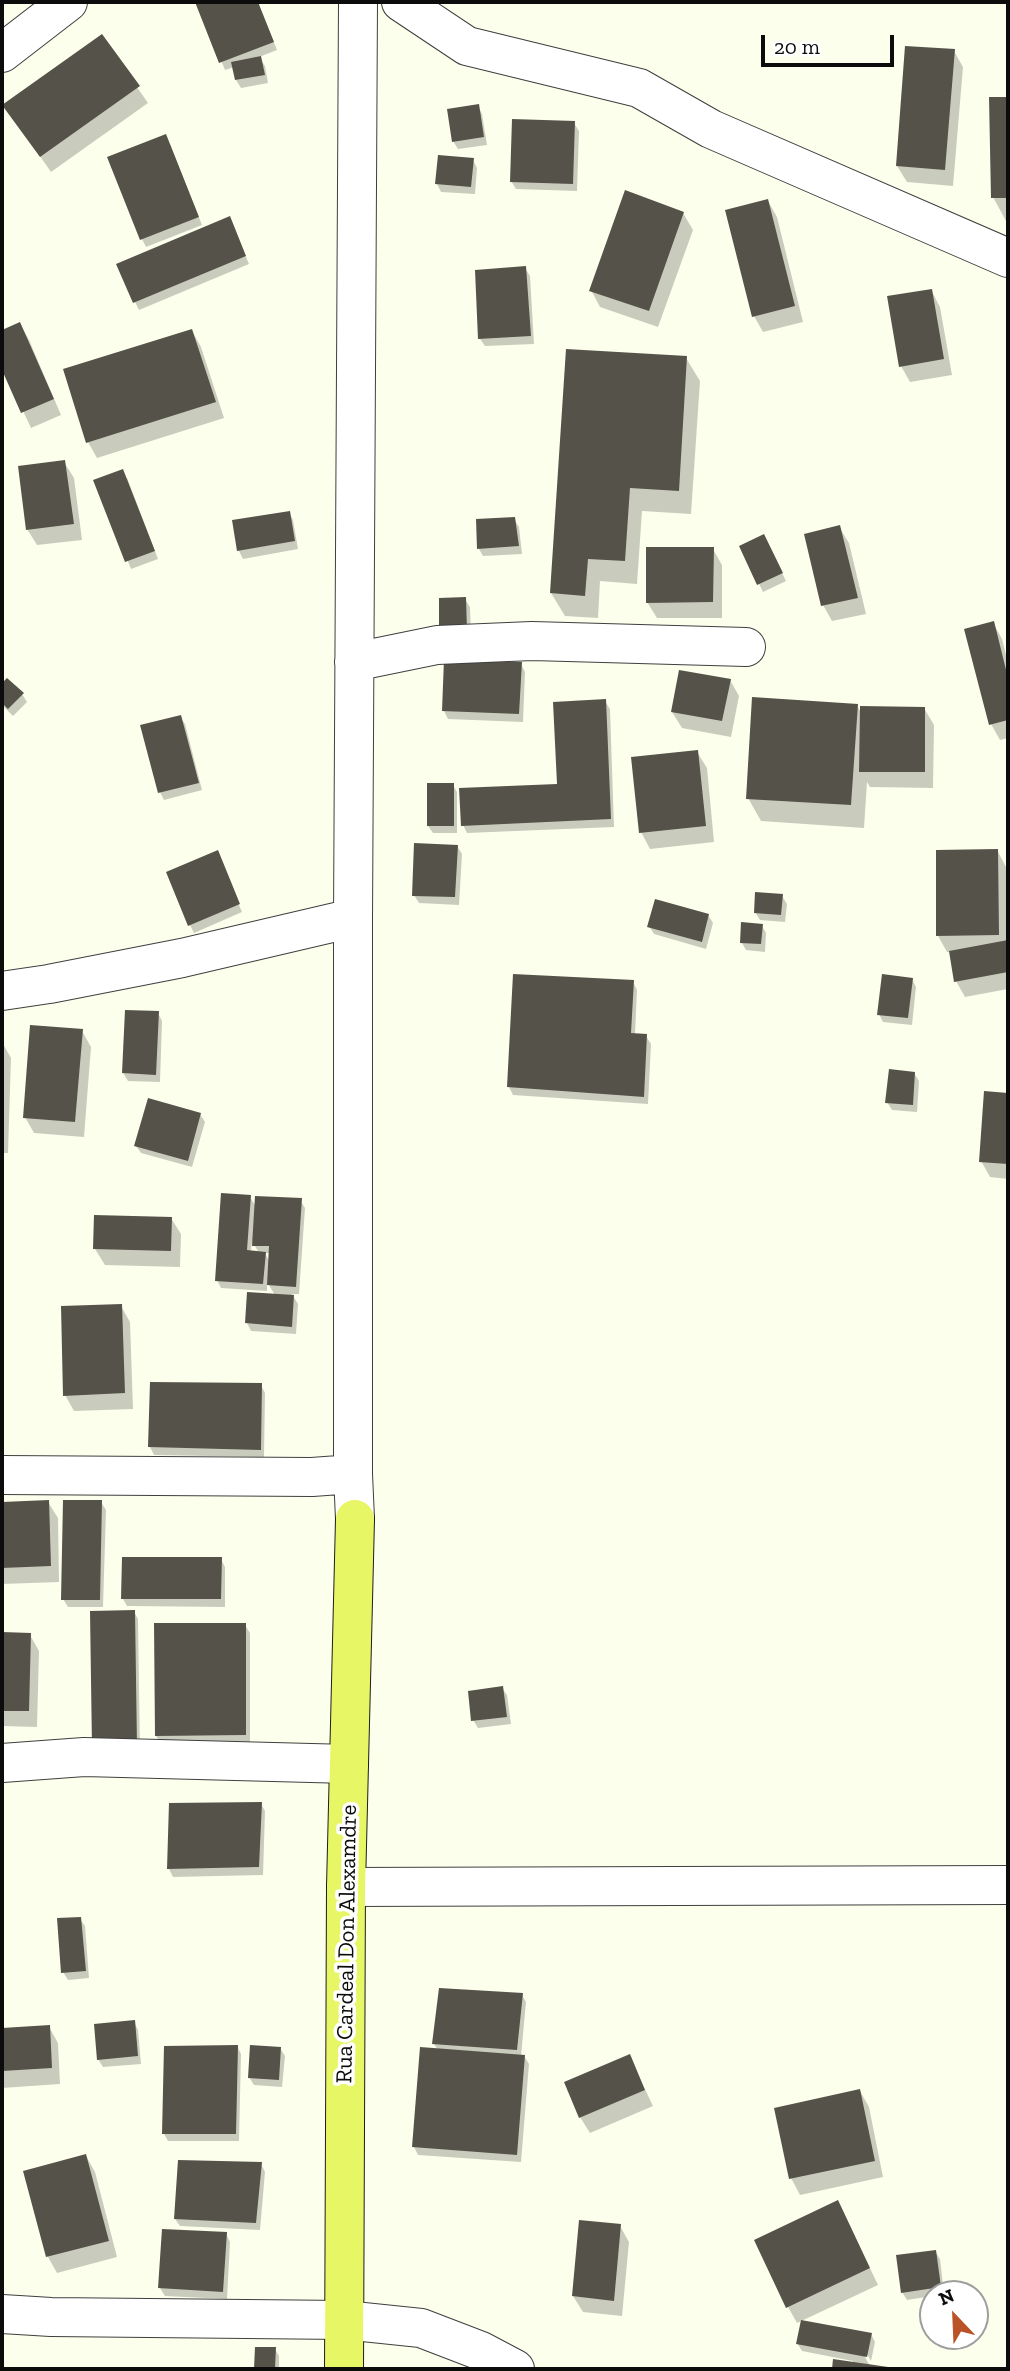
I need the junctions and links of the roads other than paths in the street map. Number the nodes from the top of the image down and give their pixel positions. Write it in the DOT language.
graph roads {
  1 [pos="68,2"];
  2 [pos="358,2"];
  3 [pos="401,2"];
  4 [pos="2,53"];
  5 [pos="1008,258"];
  6 [pos="746,648"];
  7 [pos="354,662"];
  8 [pos="352,918"];
  9 [pos="2,991"];
  10 [pos="353,1474"];
  11 [pos="2,1475"];
  12 [pos="355,1519"];
  13 [pos="2,1763"];
  14 [pos="349,1764"];
  15 [pos="1008,1885"];
  16 [pos="346,1887"];
  17 [pos="2,2314"];
  18 [pos="344,2320"];
  19 [pos="344,2369"];
  20 [pos="515,2369"];
  1 -- 4 [label="street"];
  2 -- 7 [label="street"];
  3 -- 5 [label="street"];
  6 -- 7 [label="street"];
  7 -- 8 [label="street"];
  8 -- 9 [label="street"];
  8 -- 10 [label="street"];
  10 -- 11 [label="street"];
  10 -- 12 [label="street"];
  12 -- 14 [label="main road, Rua Cardeal Don Alexamdre"];
  13 -- 14 [label="street"];
  14 -- 16 [label="main road, Rua Cardeal Don Alexamdre"];
  15 -- 16 [label="street"];
  16 -- 18 [label="main road, Rua Cardeal Don Alexamdre"];
  17 -- 18 [label="street"];
  18 -- 19 [label="main road, Rua Cardeal Don Alexamdre"];
  18 -- 20 [label="street"];
}
